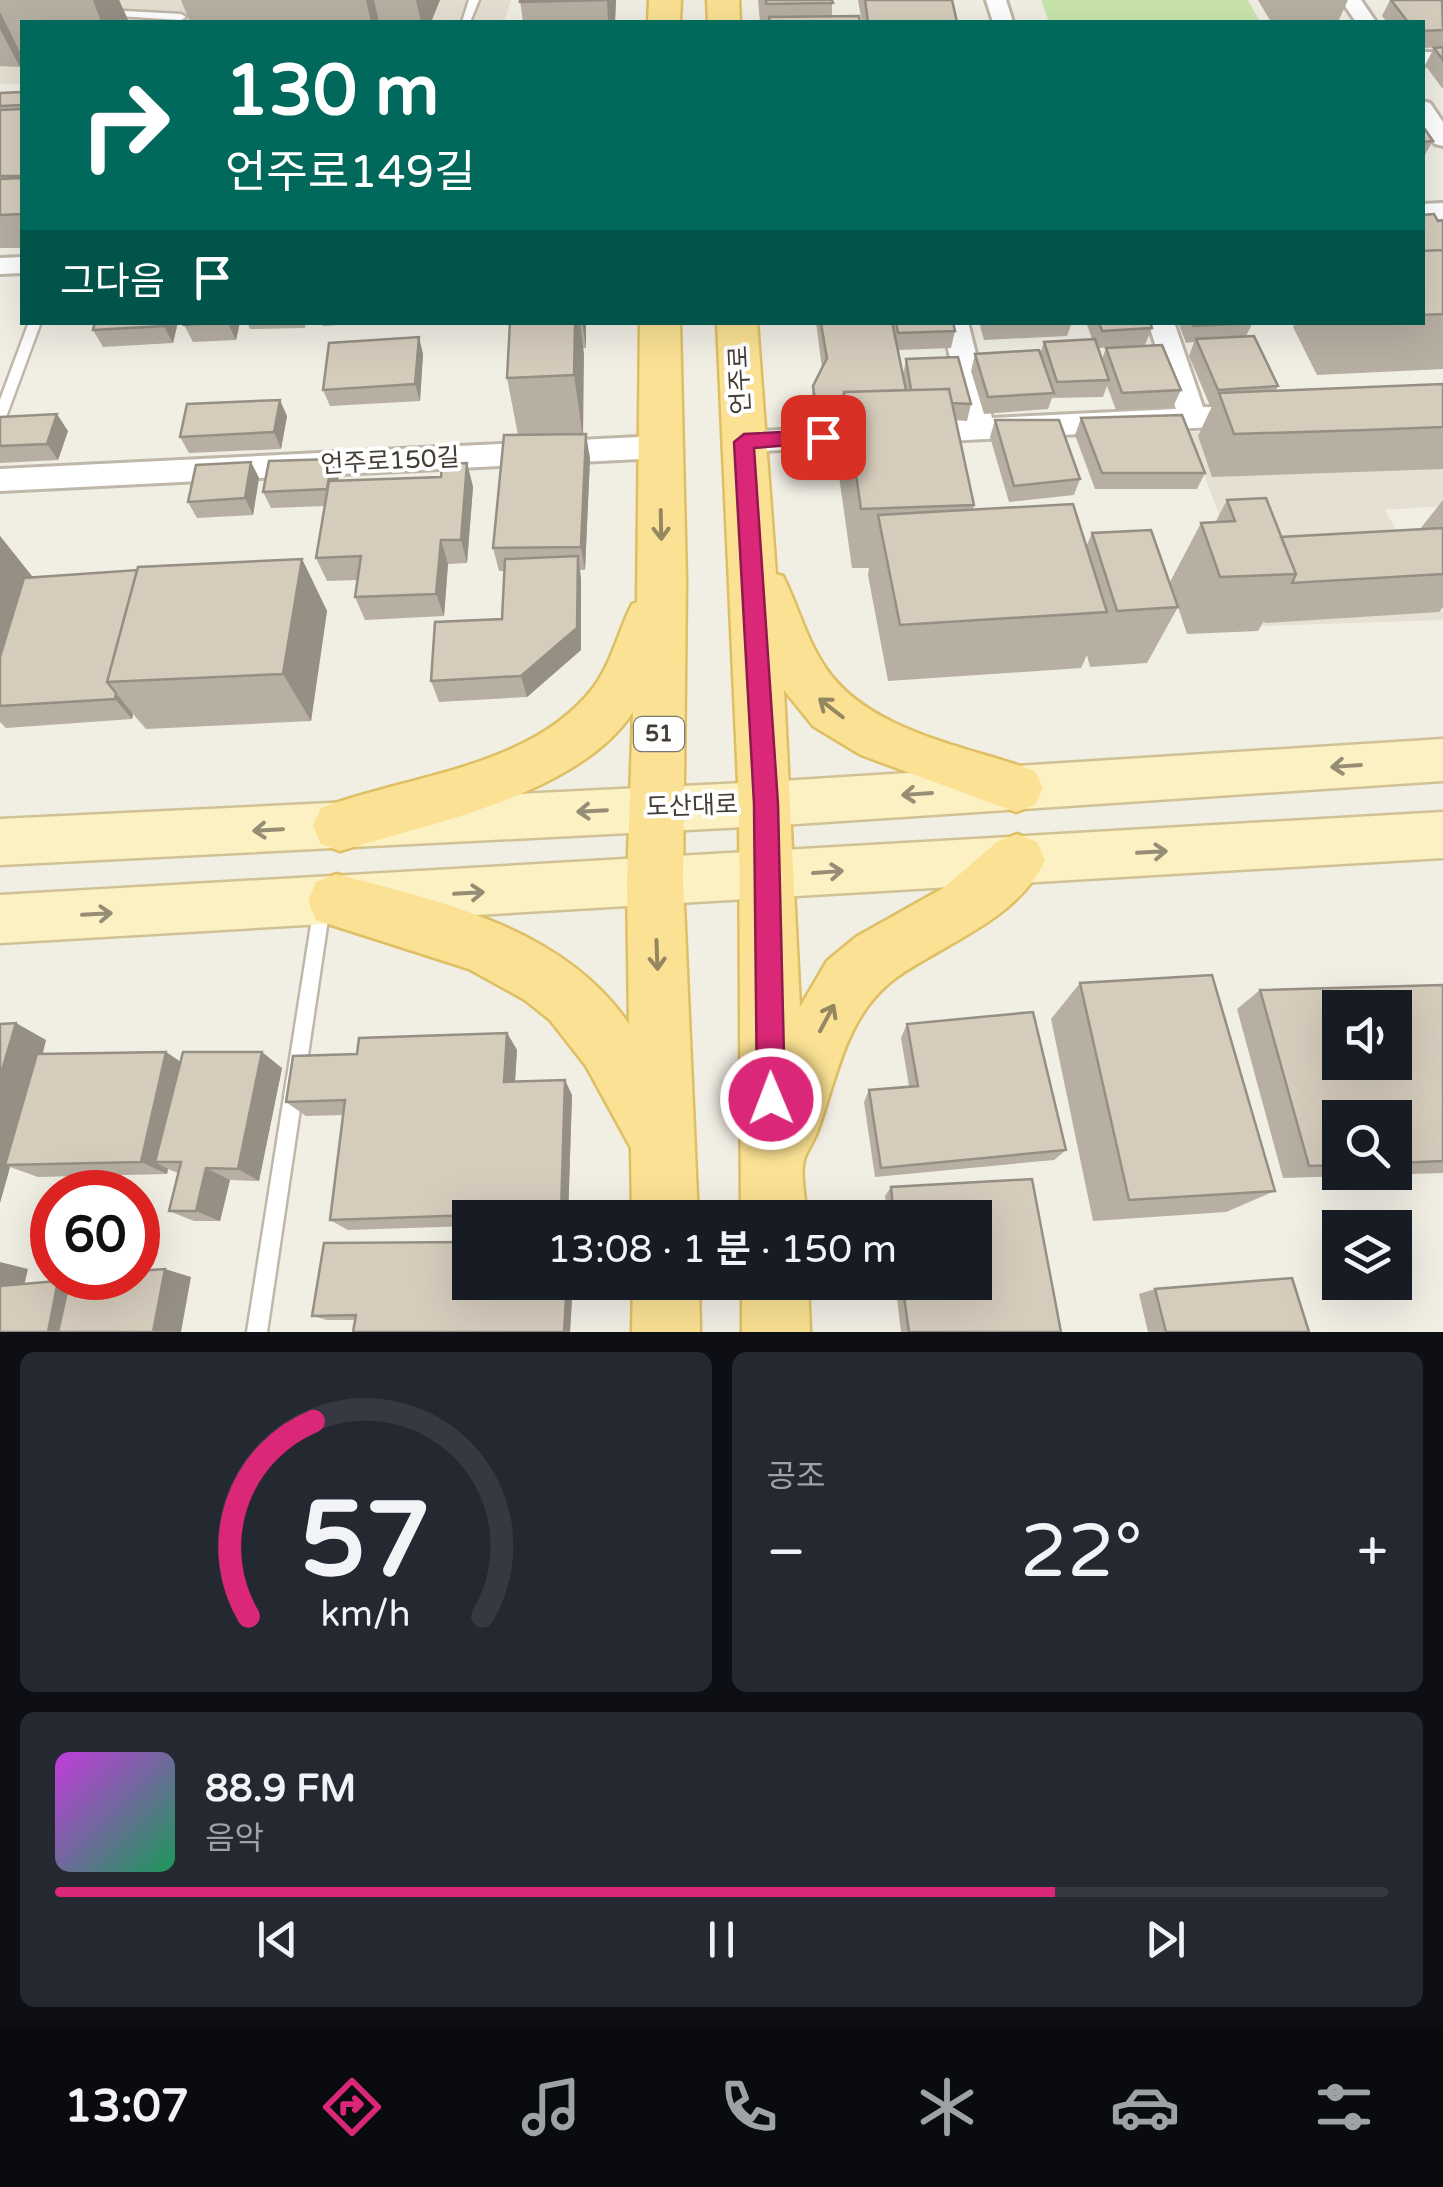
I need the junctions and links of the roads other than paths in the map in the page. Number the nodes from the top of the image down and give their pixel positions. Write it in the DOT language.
graph roads {
  1 [pos="190,0"];
  2 [pos="90,12"];
  3 [pos="180,20"];
  4 [pos="1425,112"];
  5 [pos="1443,138"];
  6 [pos="34,325"];
  7 [pos="660,325"];
  8 [pos="737,325"];
  9 [pos="956,325"];
  10 [pos="1162,325"];
  11 [pos="1272,414"];
  12 [pos="0,417"];
  13 [pos="1194,418"];
  14 [pos="980,428"];
  15 [pos="744,442"];
  16 [pos="660,447"];
  17 [pos="0,480"];
  18 [pos="751,553"];
  19 [pos="662,580"];
  20 [pos="1443,760"];
  21 [pos="1016,788"];
  22 [pos="766,804"];
  23 [pos="656,807"];
  24 [pos="340,826"];
  25 [pos="1443,835"];
  26 [pos="0,842"];
  27 [pos="1018,860"];
  28 [pos="766,876"];
  29 [pos="655,882"];
  30 [pos="329,902"];
  31 [pos="0,920"];
  32 [pos="664,1145"];
  33 [pos="774,1197"];
  34 [pos="665,1200"];
  35 [pos="666,1300"];
  36 [pos="775,1300"];
  37 [pos="257,1332"];
  38 [pos="666,1332"];
  39 [pos="776,1332"];
  1 -- 3 [label="lane"];
  2 -- 3 [label="lane"];
  4 -- 5 [label="street"];
  6 -- 12 [label="lane"];
  7 -- 16 [label="main road, 51"];
  8 -- 15 [label="main road, 언주로"];
  9 -- 14 [label="street"];
  10 -- 13 [label="street"];
  11 -- 13 [label="street"];
  13 -- 14 [label="street"];
  14 -- 15 [label="street"];
  15 -- 18 [label="main road, 언주로"];
  16 -- 17 [label="street, 언주로150길"];
  16 -- 19 [label="main road, 51, one-way"];
  21 -- 18 [label="main road, one-way"];
  18 -- 22 [label="main road, 언주로"];
  19 -- 23 [label="main road, 51"];
  19 -- 24 [label="main road"];
  20 -- 21 [label="main road, 도산대로, one-way"];
  21 -- 22 [label="main road, 도산대로, one-way"];
  22 -- 23 [label="main road, 도산대로"];
  22 -- 28 [label="main road, 언주로"];
  23 -- 24 [label="main road, 도산대로, one-way"];
  23 -- 29 [label="main road, 51"];
  24 -- 26 [label="main road, 도산대로, one-way"];
  27 -- 25 [label="main road, one-way"];
  28 -- 27 [label="main road, one-way"];
  33 -- 27 [label="main road, one-way"];
  28 -- 29 [label="main road"];
  28 -- 33 [label="main road, 언주로"];
  30 -- 29 [label="main road, one-way"];
  29 -- 32 [label="main road, 51, one-way"];
  31 -- 30 [label="main road, one-way"];
  30 -- 32 [label="main road"];
  30 -- 37 [label="lane"];
  32 -- 34 [label="main road, 51"];
  35 -- 38 [label="main road"];
  36 -- 39 [label="main road"];
}
